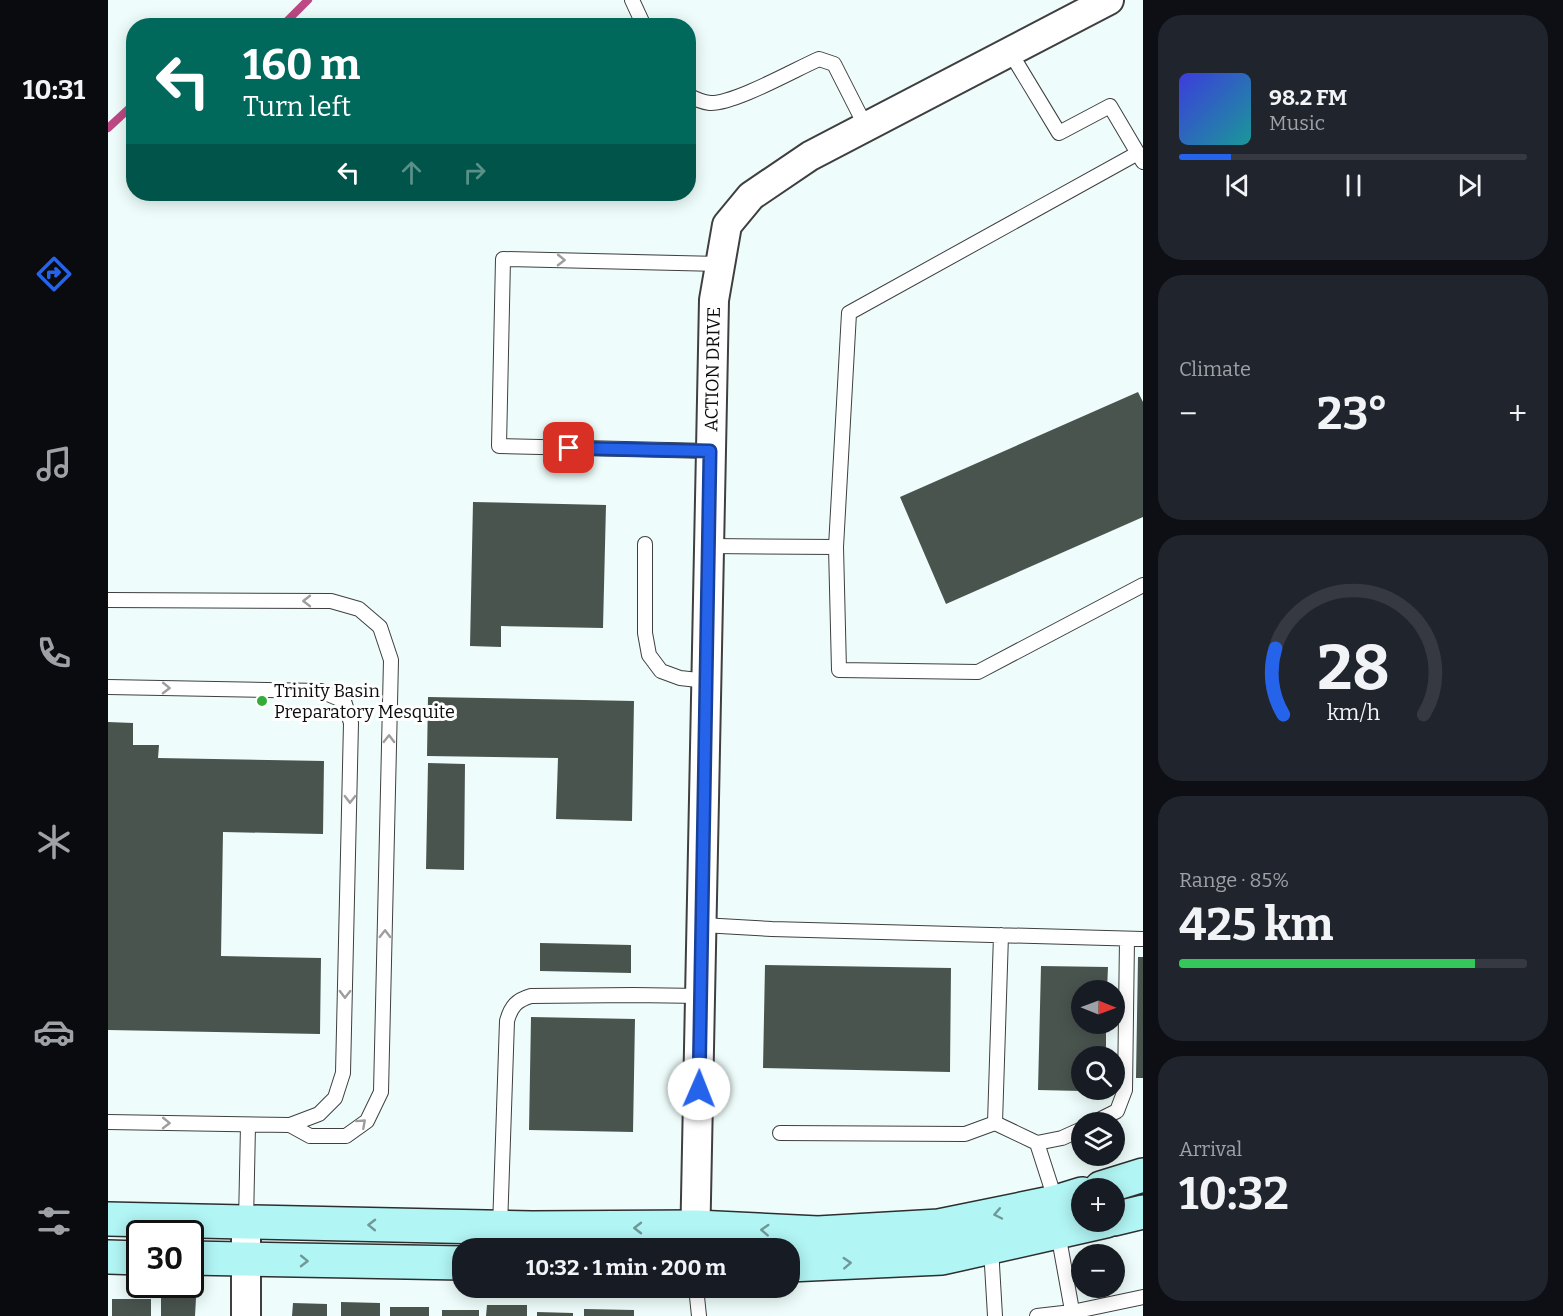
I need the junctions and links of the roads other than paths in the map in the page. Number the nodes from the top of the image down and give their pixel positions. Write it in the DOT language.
graph roads {
  1 [pos="632,0"];
  2 [pos="1109,0"];
  3 [pos="640,18"];
  4 [pos="1010,52"];
  5 [pos="696,100"];
  6 [pos="866,127"];
  7 [pos="1140,158"];
  8 [pos="720,264"];
  9 [pos="710,451"];
  10 [pos="645,544"];
  11 [pos="709,546"];
  12 [pos="836,547"];
  13 [pos="1143,585"];
  14 [pos="108,600"];
  15 [pos="706,681"];
  16 [pos="108,687"];
  17 [pos="702,925"];
  18 [pos="1001,935"];
  19 [pos="1127,939"];
  20 [pos="1143,939"];
  21 [pos="701,996"];
  22 [pos="1115,1112"];
  23 [pos="108,1122"];
  24 [pos="995,1123"];
  25 [pos="248,1125"];
  26 [pos="290,1125"];
  27 [pos="780,1133"];
  28 [pos="1071,1134"];
  29 [pos="1037,1143"];
  30 [pos="1143,1175"];
  31 [pos="1125,1181"];
  32 [pos="1065,1210"];
  33 [pos="1143,1212"];
  34 [pos="1125,1216"];
  35 [pos="108,1219"];
  36 [pos="246,1222"];
  37 [pos="500,1227"];
  38 [pos="696,1238"];
  39 [pos="991,1248"];
  40 [pos="108,1257"];
  41 [pos="126,1258"];
  42 [pos="204,1258"];
  43 [pos="246,1260"];
  44 [pos="452,1263"];
  45 [pos="800,1264"];
  46 [pos="1143,1297"];
  47 [pos="697,1298"];
  48 [pos="1072,1314"];
  49 [pos="246,1316"];
  50 [pos="699,1316"];
  51 [pos="995,1316"];
  52 [pos="1037,1316"];
  1 -- 3 [label="lane"];
  2 -- 4 [label="street, ACTION DRIVE"];
  4 -- 6 [label="street, ACTION DRIVE"];
  4 -- 7 [label="lane"];
  5 -- 6 [label="lane"];
  6 -- 8 [label="street, ACTION DRIVE"];
  7 -- 12 [label="lane"];
  8 -- 9 [label="street, ACTION DRIVE"];
  9 -- 8 [label="lane, one-way"];
  9 -- 11 [label="street, ACTION DRIVE"];
  10 -- 15 [label="lane"];
  11 -- 12 [label="lane"];
  11 -- 15 [label="street, ACTION DRIVE"];
  12 -- 13 [label="lane"];
  26 -- 14 [label="lane, one-way"];
  15 -- 17 [label="street, ACTION DRIVE"];
  16 -- 26 [label="lane, one-way"];
  17 -- 18 [label="lane"];
  17 -- 21 [label="street, ACTION DRIVE"];
  18 -- 19 [label="lane"];
  18 -- 24 [label="lane"];
  19 -- 20 [label="lane"];
  19 -- 22 [label="lane"];
  21 -- 37 [label="lane"];
  21 -- 38 [label="street, ACTION DRIVE"];
  23 -- 25 [label="lane, one-way"];
  24 -- 27 [label="lane"];
  24 -- 29 [label="lane"];
  25 -- 26 [label="lane"];
  25 -- 36 [label="lane"];
  28 -- 29 [label="lane"];
  29 -- 32 [label="lane"];
  30 -- 31 [label="street"];
  32 -- 38 [label="street, one-way"];
  32 -- 39 [label="street"];
  32 -- 48 [label="lane"];
  33 -- 34 [label="street"];
  35 -- 36 [label="street"];
  37 -- 36 [label="street, one-way"];
  36 -- 43 [label="street"];
  38 -- 37 [label="street, one-way"];
  45 -- 39 [label="street, one-way"];
  39 -- 51 [label="lane"];
  40 -- 41 [label="street"];
  42 -- 43 [label="street"];
  43 -- 44 [label="street, one-way"];
  43 -- 49 [label="street"];
  46 -- 48 [label="lane"];
  47 -- 50 [label="lane"];
  48 -- 52 [label="lane"];
}
